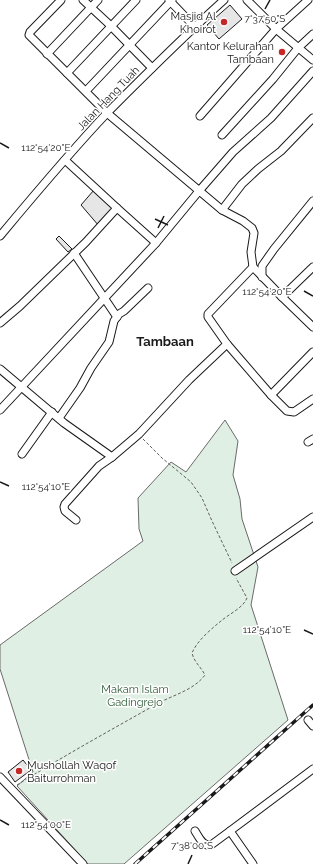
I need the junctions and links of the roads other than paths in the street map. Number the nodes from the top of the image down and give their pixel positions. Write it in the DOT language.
graph roads {
  1 [pos="61,0"];
  2 [pos="83,0"];
  3 [pos="98,0"];
  4 [pos="136,0"];
  5 [pos="224,0"];
  6 [pos="247,0"];
  7 [pos="308,0"];
  8 [pos="171,1"];
  9 [pos="91,7"];
  10 [pos="111,26"];
  11 [pos="195,27"];
  12 [pos="276,29"];
  13 [pos="313,34"];
  14 [pos="128,45"];
  15 [pos="298,48"];
  16 [pos="47,54"];
  17 [pos="313,60"];
  18 [pos="152,68"];
  19 [pos="313,71"];
  20 [pos="66,73"];
  21 [pos="86,91"];
  22 [pos="107,113"];
  23 [pos="200,116"];
  24 [pos="313,118"];
  25 [pos="222,135"];
  26 [pos="65,160"];
  27 [pos="199,190"];
  28 [pos="313,201"];
  29 [pos="117,208"];
  30 [pos="222,210"];
  31 [pos="0,236"];
  32 [pos="156,243"];
  33 [pos="74,253"];
  34 [pos="313,267"];
  35 [pos="253,268"];
  36 [pos="262,277"];
  37 [pos="148,288"];
  38 [pos="282,297"];
  39 [pos="104,298"];
  40 [pos="117,317"];
  41 [pos="0,323"];
  42 [pos="313,326"];
  43 [pos="227,344"];
  44 [pos="313,352"];
  45 [pos="0,369"];
  46 [pos="22,388"];
  47 [pos="271,395"];
  48 [pos="313,399"];
  49 [pos="0,410"];
  50 [pos="52,412"];
  51 [pos="59,418"];
  52 [pos="22,454"];
  53 [pos="112,457"];
  54 [pos="313,517"];
  55 [pos="76,520"];
  56 [pos="234,571"];
  57 [pos="313,769"];
  58 [pos="0,777"];
  59 [pos="195,831"];
  60 [pos="230,831"];
  61 [pos="82,864"];
  62 [pos="253,864"];
  1 -- 16 [label="street"];
  2 -- 9 [label="street"];
  3 -- 9 [label="street"];
  4 -- 10 [label="street"];
  5 -- 11 [label="street, Jalan Hang Tuah"];
  6 -- 12 [label="street"];
  7 -- 12 [label="street"];
  8 -- 11 [label="street"];
  8 -- 14 [label="street"];
  9 -- 10 [label="street"];
  9 -- 16 [label="street"];
  10 -- 14 [label="street"];
  10 -- 20 [label="street"];
  11 -- 18 [label="street, Jalan Hang Tuah"];
  12 -- 15 [label="street"];
  12 -- 23 [label="street"];
  13 -- 15 [label="street"];
  14 -- 18 [label="street"];
  14 -- 21 [label="street"];
  15 -- 17 [label="street"];
  15 -- 25 [label="street"];
  16 -- 20 [label="street"];
  18 -- 22 [label="street, Jalan Hang Tuah"];
  19 -- 27 [label="street"];
  20 -- 21 [label="street"];
  21 -- 22 [label="street"];
  22 -- 26 [label="street, Jalan Hang Tuah"];
  22 -- 27 [label="street"];
  24 -- 30 [label="street"];
  26 -- 29 [label="street"];
  26 -- 31 [label="street, Jalan Hang Tuah"];
  27 -- 30 [label="street"];
  27 -- 32 [label="street"];
  28 -- 36 [label="street"];
  29 -- 32 [label="street"];
  29 -- 33 [label="street"];
  30 -- 35 [label="street"];
  32 -- 39 [label="street"];
  33 -- 39 [label="street"];
  33 -- 41 [label="street"];
  34 -- 38 [label="street"];
  35 -- 36 [label="street"];
  35 -- 43 [label="street"];
  36 -- 38 [label="street"];
  37 -- 40 [label="street"];
  38 -- 42 [label="street"];
  39 -- 40 [label="street"];
  39 -- 46 [label="street"];
  40 -- 51 [label="street"];
  43 -- 47 [label="street"];
  43 -- 53 [label="street"];
  44 -- 47 [label="street"];
  45 -- 46 [label="street"];
  46 -- 49 [label="street"];
  46 -- 50 [label="street"];
  47 -- 48 [label="street"];
  50 -- 51 [label="street"];
  50 -- 52 [label="street"];
  51 -- 53 [label="street"];
  53 -- 55 [label="street"];
  54 -- 56 [label="street"];
  57 -- 60 [label="street"];
  58 -- 61 [label="street"];
  59 -- 60 [label="street"];
  60 -- 62 [label="street"];
}
